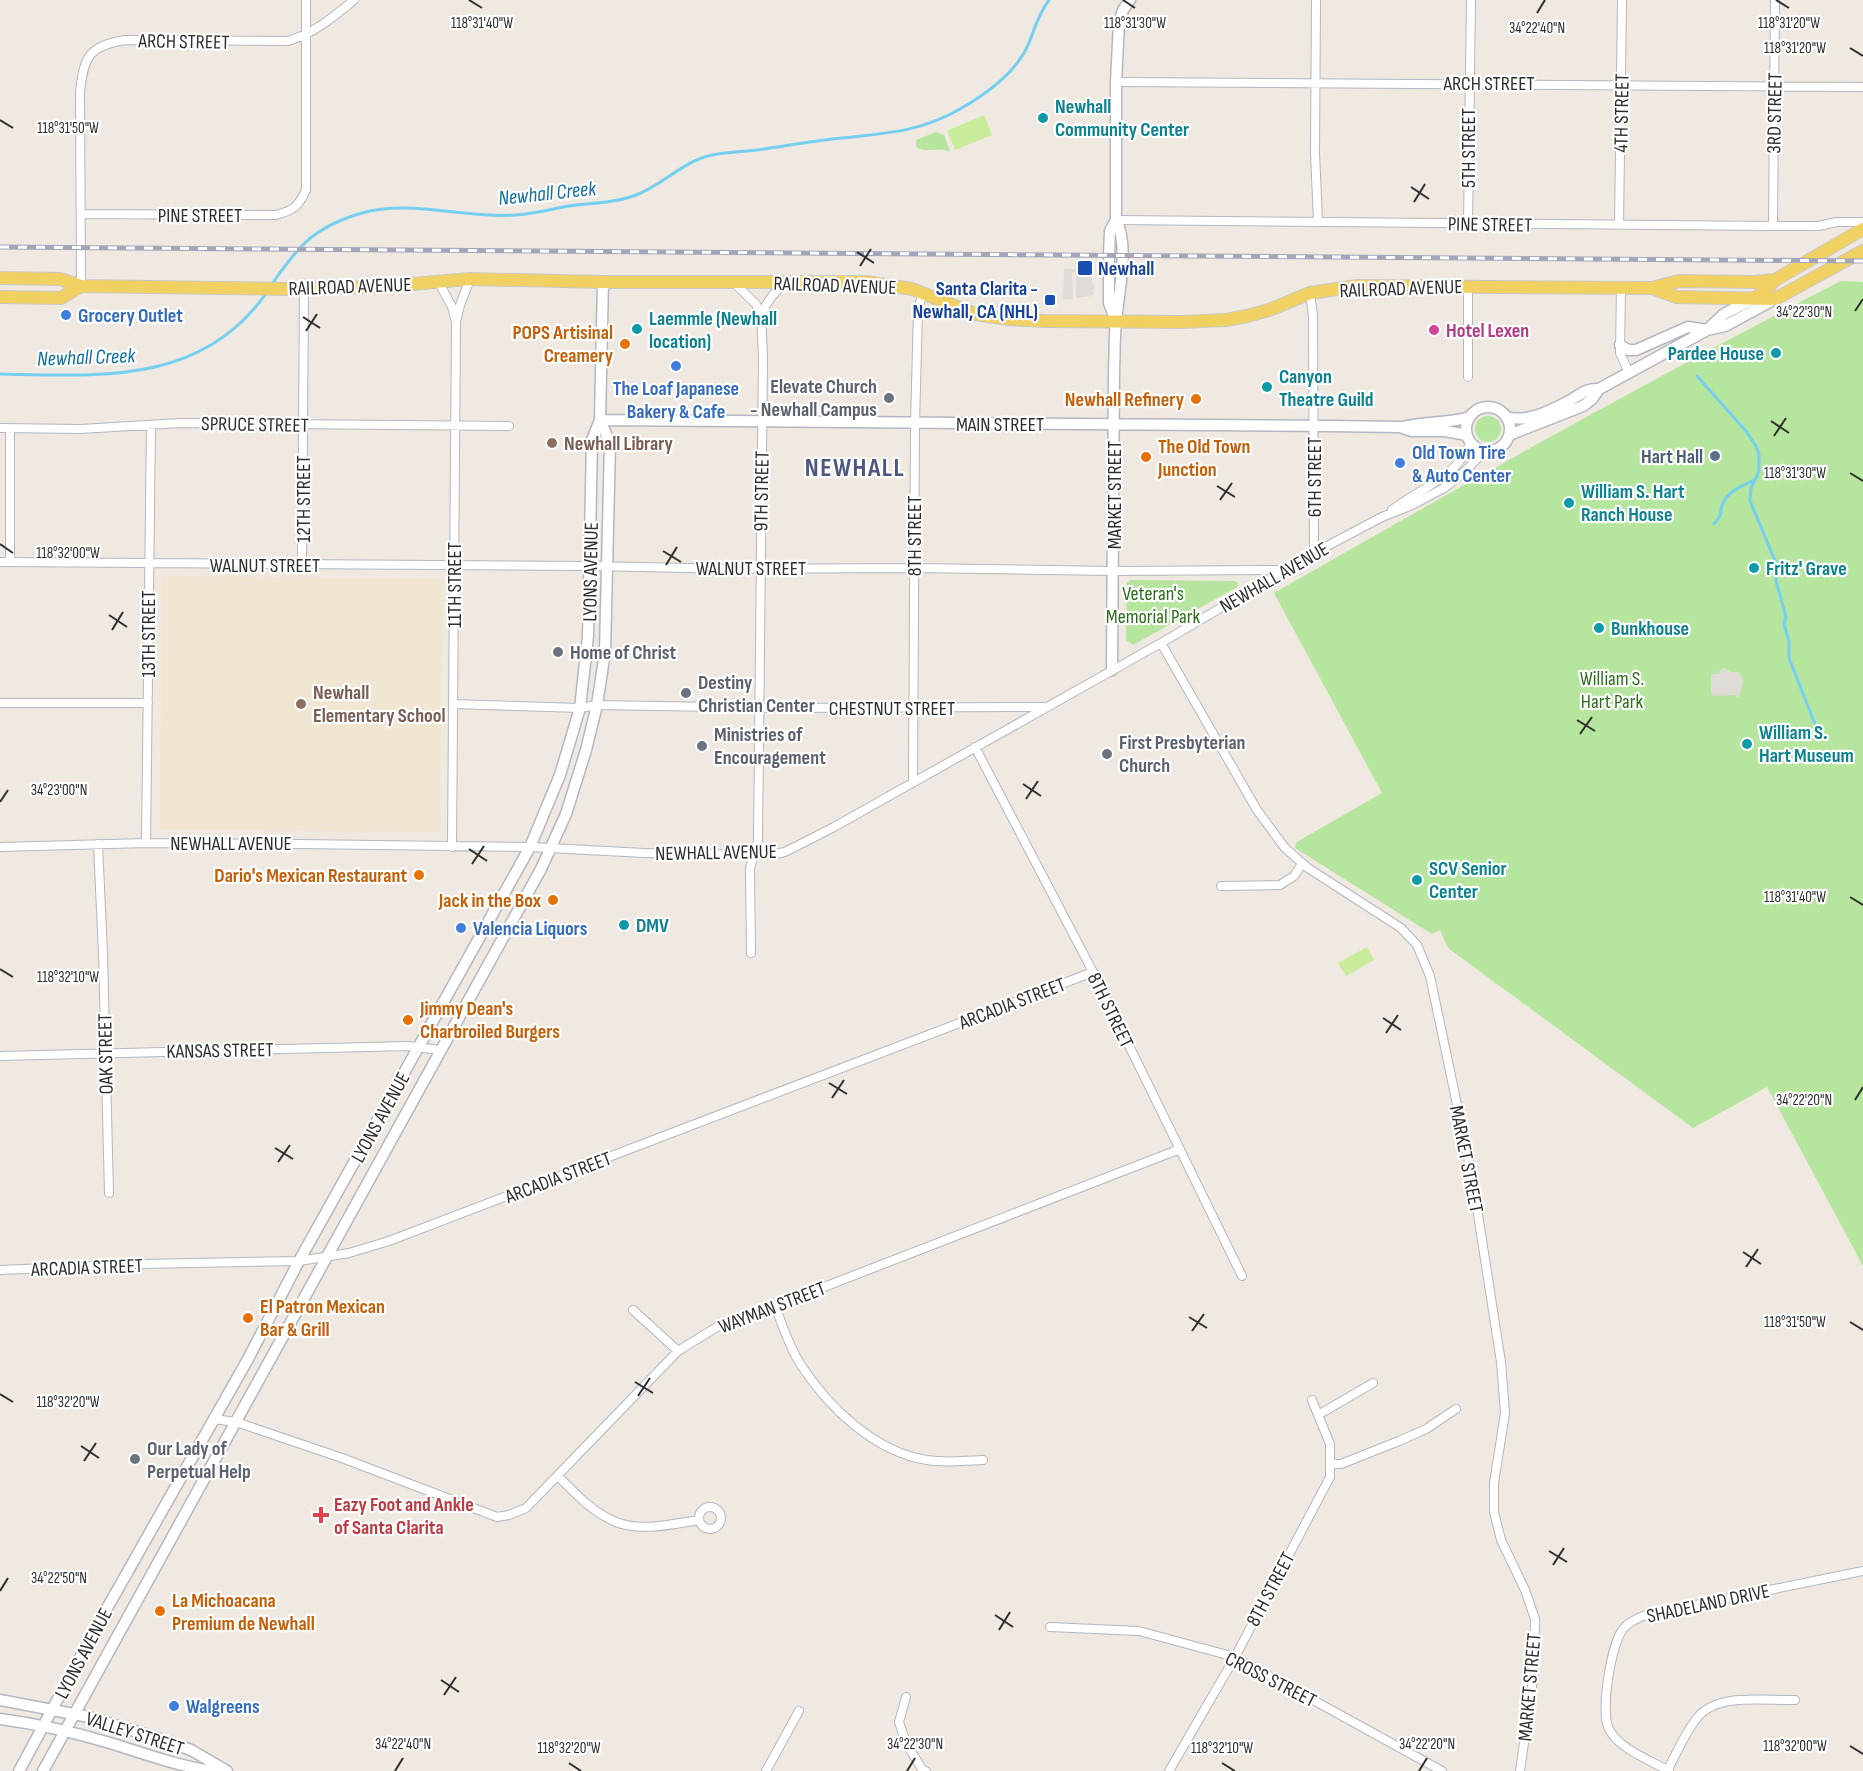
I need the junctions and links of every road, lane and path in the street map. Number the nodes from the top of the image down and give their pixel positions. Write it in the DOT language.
graph roads {
  1 [pos="306,0"];
  2 [pos="354,0"];
  3 [pos="1130,0"];
  4 [pos="1316,0"];
  5 [pos="1471,0"];
  6 [pos="1622,0"];
  7 [pos="1775,0"];
  8 [pos="306,36"];
  9 [pos="1116,82"];
  10 [pos="1316,82"];
  11 [pos="1468,83"];
  12 [pos="1622,84"];
  13 [pos="1775,86"];
  14 [pos="1863,87"];
  15 [pos="81,214"];
  16 [pos="1116,220"];
  17 [pos="1318,221"];
  18 [pos="1863,222"];
  19 [pos="1468,224"];
  20 [pos="1619,225"];
  21 [pos="1773,226"];
  22 [pos="1863,229"];
  23 [pos="1863,251"];
  24 [pos="0,278"];
  25 [pos="470,279"];
  26 [pos="1775,280"];
  27 [pos="438,281"];
  28 [pos="603,282"];
  29 [pos="786,282"];
  30 [pos="734,283"];
  31 [pos="81,286"];
  32 [pos="1468,286"];
  33 [pos="1621,287"];
  34 [pos="304,288"];
  35 [pos="1652,288"];
  36 [pos="923,292"];
  37 [pos="1310,293"];
  38 [pos="0,297"];
  39 [pos="1753,299"];
  40 [pos="1775,299"];
  41 [pos="762,316"];
  42 [pos="1116,321"];
  43 [pos="456,322"];
  44 [pos="1707,330"];
  45 [pos="1620,345"];
  46 [pos="1629,373"];
  47 [pos="1468,377"];
  48 [pos="1599,389"];
  49 [pos="1470,417"];
  50 [pos="1506,417"];
  51 [pos="600,420"];
  52 [pos="761,423"];
  53 [pos="303,424"];
  54 [pos="915,424"];
  55 [pos="151,425"];
  56 [pos="1114,425"];
  57 [pos="457,426"];
  58 [pos="509,426"];
  59 [pos="1315,426"];
  60 [pos="1400,428"];
  61 [pos="0,429"];
  62 [pos="10,429"];
  63 [pos="1509,435"];
  64 [pos="1469,439"];
  65 [pos="1485,451"];
  66 [pos="1382,517"];
  67 [pos="1314,553"];
  68 [pos="0,562"];
  69 [pos="10,562"];
  70 [pos="148,564"];
  71 [pos="302,565"];
  72 [pos="453,565"];
  73 [pos="591,566"];
  74 [pos="607,566"];
  75 [pos="760,568"];
  76 [pos="914,568"];
  77 [pos="1285,570"];
  78 [pos="1113,571"];
  79 [pos="1161,643"];
  80 [pos="1112,670"];
  81 [pos="148,702"];
  82 [pos="0,703"];
  83 [pos="453,704"];
  84 [pos="597,705"];
  85 [pos="760,707"];
  86 [pos="1044,707"];
  87 [pos="580,708"];
  88 [pos="912,709"];
  89 [pos="975,747"];
  90 [pos="913,781"];
  91 [pos="146,843"];
  92 [pos="98,844"];
  93 [pos="0,847"];
  94 [pos="452,847"];
  95 [pos="530,848"];
  96 [pos="550,850"];
  97 [pos="754,855"];
  98 [pos="1302,864"];
  99 [pos="1221,886"];
  100 [pos="751,953"];
  101 [pos="1093,972"];
  102 [pos="419,1047"];
  103 [pos="440,1050"];
  104 [pos="104,1053"];
  105 [pos="0,1056"];
  106 [pos="1180,1149"];
  107 [pos="109,1193"];
  108 [pos="326,1256"];
  109 [pos="299,1261"];
  110 [pos="0,1270"];
  111 [pos="1242,1276"];
  112 [pos="775,1306"];
  113 [pos="633,1310"];
  114 [pos="678,1351"];
  115 [pos="1373,1383"];
  116 [pos="1312,1400"];
  117 [pos="1456,1409"];
  118 [pos="1318,1416"];
  119 [pos="214,1419"];
  120 [pos="236,1422"];
  121 [pos="983,1460"];
  122 [pos="1330,1464"];
  123 [pos="558,1476"];
  124 [pos="699,1520"];
  125 [pos="1863,1571"];
  126 [pos="1050,1627"];
  127 [pos="1234,1657"];
  128 [pos="906,1697"];
  129 [pos="0,1700"];
  130 [pos="1794,1700"];
  131 [pos="53,1710"];
  132 [pos="799,1711"];
  133 [pos="74,1713"];
  134 [pos="0,1719"];
  135 [pos="43,1727"];
  136 [pos="64,1732"];
  137 [pos="924,1770"];
  138 [pos="19,1771"];
  139 [pos="43,1771"];
  140 [pos="212,1771"];
  141 [pos="227,1771"];
  142 [pos="766,1771"];
  143 [pos="1169,1771"];
  144 [pos="1442,1771"];
  145 [pos="1520,1771"];
  146 [pos="1668,1771"];
  1 -- 8 [label="street"];
  2 -- 8 [label="street"];
  3 -- 9 [label="main road, MARKET STREET"];
  4 -- 10 [label="street"];
  5 -- 11 [label="street, 5TH STREET"];
  6 -- 12 [label="street, 4TH STREET"];
  7 -- 13 [label="street, 3RD STREET"];
  8 -- 15 [label="street, ARCH STREET"];
  8 -- 15 [label="street, PINE STREET"];
  9 -- 10 [label="street, ARCH STREET"];
  9 -- 16 [label="main road, MARKET STREET"];
  10 -- 11 [label="street, ARCH STREET"];
  10 -- 17 [label="street"];
  11 -- 12 [label="street, ARCH STREET"];
  11 -- 19 [label="street, 5TH STREET"];
  12 -- 13 [label="street, ARCH STREET"];
  12 -- 20 [label="street, 4TH STREET"];
  13 -- 14 [label="street, ARCH STREET"];
  13 -- 21 [label="street, 3RD STREET"];
  15 -- 31 [label="street"];
  16 -- 17 [label="street, PINE STREET"];
  16 -- 42 [label="main road, MARKET STREET"];
  17 -- 19 [label="street, PINE STREET"];
  18 -- 21 [label="street, PINE STREET"];
  19 -- 20 [label="street, PINE STREET"];
  20 -- 21 [label="street, PINE STREET"];
  22 -- 26 [label="main road"];
  23 -- 40 [label="main road"];
  24 -- 31 [label="main road, RAILROAD AVENUE"];
  25 -- 27 [label="main road, RAILROAD AVENUE"];
  25 -- 28 [label="main road, RAILROAD AVENUE"];
  25 -- 43 [label="street, 11TH STREET"];
  26 -- 35 [label="main road, RAILROAD AVENUE"];
  26 -- 39 [label="main road"];
  27 -- 34 [label="main road, RAILROAD AVENUE"];
  27 -- 43 [label="street, 11TH STREET"];
  28 -- 30 [label="main road, RAILROAD AVENUE"];
  28 -- 51 [label="main road, LYONS AVENUE"];
  29 -- 30 [label="main road, RAILROAD AVENUE"];
  29 -- 36 [label="main road, RAILROAD AVENUE"];
  29 -- 41 [label="street"];
  30 -- 41 [label="street"];
  31 -- 34 [label="main road, RAILROAD AVENUE"];
  31 -- 38 [label="main road, RAILROAD AVENUE"];
  32 -- 33 [label="main road, RAILROAD AVENUE"];
  32 -- 37 [label="main road, RAILROAD AVENUE"];
  32 -- 47 [label="street"];
  33 -- 35 [label="main road, RAILROAD AVENUE"];
  33 -- 45 [label="street"];
  34 -- 53 [label="street, 12TH STREET"];
  35 -- 39 [label="main road, RAILROAD AVENUE"];
  36 -- 42 [label="main road, RAILROAD AVENUE"];
  36 -- 54 [label="street, 8TH STREET"];
  37 -- 42 [label="main road, RAILROAD AVENUE"];
  37 -- 59 [label="street, 6TH STREET"];
  39 -- 40 [label="main road, RAILROAD AVENUE"];
  39 -- 44 [label="main road"];
  40 -- 44 [label="main road"];
  41 -- 52 [label="street, 9TH STREET"];
  42 -- 56 [label="main road, MARKET STREET"];
  43 -- 57 [label="street, 11TH STREET"];
  44 -- 45 [label="main road"];
  44 -- 46 [label="main road"];
  45 -- 46 [label="street"];
  46 -- 48 [label="main road"];
  48 -- 50 [label="main road"];
  48 -- 63 [label="main road"];
  49 -- 50 [label="main road"];
  49 -- 60 [label="main road, MAIN STREET"];
  49 -- 64 [label="main road"];
  50 -- 63 [label="main road"];
  51 -- 52 [label="main road, MAIN STREET"];
  51 -- 73 [label="main road, LYONS AVENUE"];
  51 -- 74 [label="main road, LYONS AVENUE"];
  52 -- 54 [label="main road, MAIN STREET"];
  52 -- 75 [label="street, 9TH STREET"];
  53 -- 55 [label="street, SPRUCE STREET"];
  53 -- 57 [label="street, SPRUCE STREET"];
  53 -- 71 [label="street, 12TH STREET"];
  54 -- 56 [label="main road, MAIN STREET"];
  54 -- 76 [label="street, 8TH STREET"];
  55 -- 62 [label="street, SPRUCE STREET"];
  55 -- 70 [label="street, 13TH STREET"];
  56 -- 59 [label="main road, MAIN STREET"];
  56 -- 78 [label="main road, MARKET STREET"];
  57 -- 58 [label="street, SPRUCE STREET"];
  57 -- 72 [label="street, 11TH STREET"];
  59 -- 60 [label="main road, MAIN STREET"];
  59 -- 67 [label="street, 6TH STREET"];
  60 -- 64 [label="main road, MAIN STREET"];
  61 -- 62 [label="street, SPRUCE STREET"];
  62 -- 69 [label="street"];
  63 -- 65 [label="main road"];
  64 -- 65 [label="main road"];
  64 -- 66 [label="street, NEWHALL AVENUE"];
  65 -- 66 [label="street, NEWHALL AVENUE"];
  66 -- 67 [label="street, NEWHALL AVENUE"];
  67 -- 77 [label="street, NEWHALL AVENUE"];
  68 -- 69 [label="street, WALNUT STREET"];
  69 -- 70 [label="street, WALNUT STREET"];
  70 -- 71 [label="street, WALNUT STREET"];
  70 -- 81 [label="street, 13TH STREET"];
  71 -- 72 [label="street, WALNUT STREET"];
  72 -- 73 [label="street, WALNUT STREET"];
  72 -- 83 [label="street, 11TH STREET"];
  73 -- 74 [label="street, WALNUT STREET"];
  73 -- 87 [label="main road, LYONS AVENUE"];
  74 -- 75 [label="street, WALNUT STREET"];
  74 -- 84 [label="main road, LYONS AVENUE"];
  75 -- 76 [label="street, WALNUT STREET"];
  75 -- 85 [label="street, 9TH STREET"];
  76 -- 78 [label="street, WALNUT STREET"];
  76 -- 88 [label="street, 8TH STREET"];
  77 -- 78 [label="street, WALNUT STREET"];
  77 -- 79 [label="street, NEWHALL AVENUE"];
  78 -- 80 [label="main road, MARKET STREET"];
  79 -- 80 [label="street, NEWHALL AVENUE"];
  79 -- 98 [label="street, MARKET STREET"];
  80 -- 86 [label="street, NEWHALL AVENUE"];
  81 -- 82 [label="street"];
  81 -- 91 [label="street, 13TH STREET"];
  83 -- 87 [label="street, CHESTNUT STREET"];
  83 -- 94 [label="street, 11TH STREET"];
  84 -- 85 [label="street, CHESTNUT STREET"];
  84 -- 87 [label="street, CHESTNUT STREET"];
  84 -- 96 [label="main road, LYONS AVENUE"];
  85 -- 88 [label="street, CHESTNUT STREET"];
  85 -- 97 [label="street, 9TH STREET"];
  86 -- 88 [label="street, CHESTNUT STREET"];
  86 -- 89 [label="street, NEWHALL AVENUE"];
  87 -- 95 [label="main road, LYONS AVENUE"];
  88 -- 90 [label="street, 8TH STREET"];
  89 -- 90 [label="street, NEWHALL AVENUE"];
  89 -- 101 [label="street, 8TH STREET"];
  90 -- 97 [label="street, NEWHALL AVENUE"];
  91 -- 92 [label="street, NEWHALL AVENUE"];
  91 -- 94 [label="street, NEWHALL AVENUE"];
  92 -- 93 [label="street, NEWHALL AVENUE"];
  92 -- 104 [label="street, OAK STREET"];
  94 -- 95 [label="street, NEWHALL AVENUE"];
  95 -- 96 [label="street, NEWHALL AVENUE"];
  95 -- 102 [label="main road, LYONS AVENUE"];
  96 -- 97 [label="street, NEWHALL AVENUE"];
  96 -- 103 [label="main road, LYONS AVENUE"];
  97 -- 100 [label="street, 9TH STREET"];
  98 -- 99 [label="street"];
  98 -- 145 [label="street, MARKET STREET"];
  101 -- 106 [label="street, 8TH STREET"];
  101 -- 108 [label="street, ARCADIA STREET"];
  102 -- 103 [label="street, KANSAS STREET"];
  102 -- 104 [label="street, KANSAS STREET"];
  102 -- 109 [label="main road, LYONS AVENUE"];
  103 -- 108 [label="main road, LYONS AVENUE"];
  104 -- 105 [label="street, KANSAS STREET"];
  104 -- 107 [label="street, OAK STREET"];
  106 -- 111 [label="street, 8TH STREET"];
  106 -- 112 [label="street, WAYMAN STREET"];
  108 -- 109 [label="street, ARCADIA STREET"];
  108 -- 120 [label="main road, LYONS AVENUE"];
  109 -- 110 [label="street, ARCADIA STREET"];
  109 -- 119 [label="main road, LYONS AVENUE"];
  112 -- 114 [label="street, WAYMAN STREET"];
  112 -- 121 [label="street"];
  113 -- 114 [label="street"];
  114 -- 123 [label="street, WAYMAN STREET"];
  115 -- 118 [label="street"];
  116 -- 118 [label="street, 8TH STREET"];
  117 -- 122 [label="street"];
  118 -- 122 [label="street, 8TH STREET"];
  119 -- 120 [label="street, WAYMAN STREET"];
  119 -- 131 [label="main road, LYONS AVENUE"];
  120 -- 123 [label="street, WAYMAN STREET"];
  120 -- 133 [label="main road, LYONS AVENUE"];
  122 -- 127 [label="street, 8TH STREET"];
  123 -- 124 [label="street"];
  125 -- 146 [label="street, SHADELAND DRIVE"];
  126 -- 127 [label="street, CROSS STREET"];
  127 -- 143 [label="street, 8TH STREET"];
  127 -- 144 [label="street, CROSS STREET"];
  128 -- 137 [label="street"];
  129 -- 131 [label="main road, VALLEY STREET"];
  130 -- 146 [label="street"];
  131 -- 133 [label="main road, VALLEY STREET"];
  131 -- 135 [label="main road, LYONS AVENUE"];
  132 -- 142 [label="street"];
  133 -- 136 [label="main road, LYONS AVENUE"];
  133 -- 141 [label="main road, VALLEY STREET"];
  134 -- 135 [label="main road, VALLEY STREET"];
  135 -- 136 [label="main road, VALLEY STREET"];
  135 -- 138 [label="main road, LYONS AVENUE"];
  136 -- 139 [label="main road, LYONS AVENUE"];
  136 -- 140 [label="main road, VALLEY STREET"];
}
